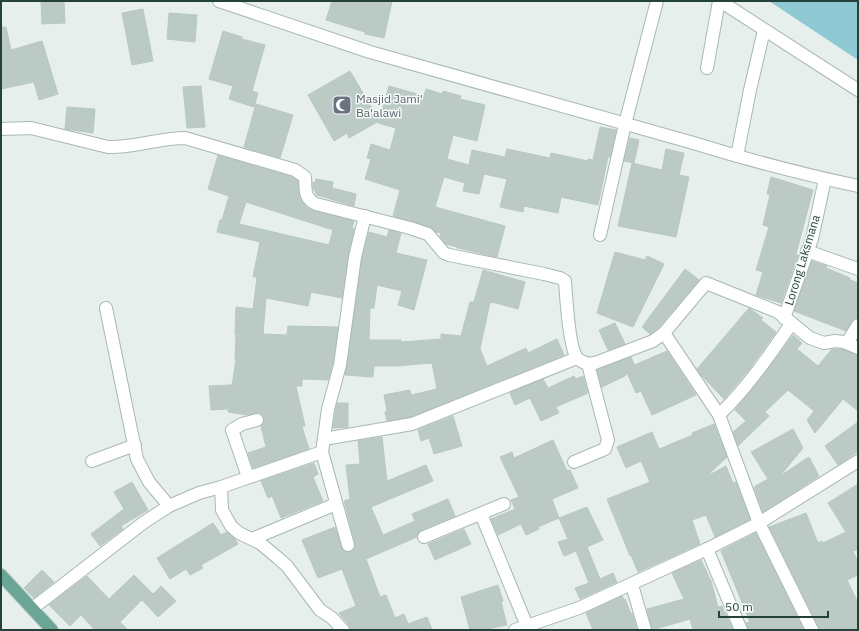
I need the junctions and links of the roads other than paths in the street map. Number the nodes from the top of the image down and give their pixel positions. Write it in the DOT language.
graph roads {
  1 [pos="219,1"];
  2 [pos="657,1"];
  3 [pos="719,1"];
  4 [pos="764,30"];
  5 [pos="707,68"];
  6 [pos="858,90"];
  7 [pos="625,124"];
  8 [pos="1,129"];
  9 [pos="737,156"];
  10 [pos="825,179"];
  11 [pos="858,186"];
  12 [pos="365,216"];
  13 [pos="600,235"];
  14 [pos="807,251"];
  15 [pos="858,269"];
  16 [pos="106,308"];
  17 [pos="788,321"];
  18 [pos="858,325"];
  19 [pos="664,333"];
  20 [pos="853,346"];
  21 [pos="582,361"];
  22 [pos="719,415"];
  23 [pos="257,420"];
  24 [pos="324,439"];
  25 [pos="134,445"];
  26 [pos="322,452"];
  27 [pos="92,460"];
  28 [pos="858,461"];
  29 [pos="574,462"];
  30 [pos="248,477"];
  31 [pos="221,487"];
  32 [pos="336,504"];
  33 [pos="504,504"];
  34 [pos="170,506"];
  35 [pos="481,514"];
  36 [pos="759,523"];
  37 [pos="424,537"];
  38 [pos="252,539"];
  39 [pos="348,545"];
  40 [pos="707,549"];
  41 [pos="1,575"];
  42 [pos="632,585"];
  43 [pos="33,608"];
  44 [pos="527,626"];
  45 [pos="52,630"];
  46 [pos="343,630"];
  47 [pos="515,630"];
  48 [pos="645,630"];
  49 [pos="742,630"];
  50 [pos="812,630"];
  1 -- 7 [label="street"];
  2 -- 7 [label="street"];
  3 -- 4 [label="street"];
  3 -- 5 [label="street"];
  4 -- 6 [label="street"];
  4 -- 9 [label="street"];
  7 -- 9 [label="street"];
  7 -- 13 [label="street"];
  8 -- 12 [label="street"];
  9 -- 10 [label="street"];
  10 -- 11 [label="street"];
  10 -- 14 [label="street, Lorong Laksmana"];
  12 -- 21 [label="street"];
  12 -- 24 [label="street"];
  14 -- 15 [label="street"];
  14 -- 17 [label="street, Lorong Laksmana"];
  16 -- 25 [label="street"];
  17 -- 19 [label="street"];
  17 -- 20 [label="street"];
  17 -- 22 [label="street, Lorong Laksmana"];
  18 -- 20 [label="street"];
  19 -- 21 [label="street"];
  19 -- 22 [label="street"];
  21 -- 24 [label="street"];
  21 -- 29 [label="street"];
  22 -- 36 [label="street"];
  23 -- 30 [label="street"];
  24 -- 26 [label="street"];
  25 -- 27 [label="street"];
  25 -- 34 [label="street"];
  26 -- 30 [label="street"];
  26 -- 32 [label="street"];
  28 -- 36 [label="street"];
  30 -- 31 [label="street"];
  31 -- 34 [label="street"];
  31 -- 38 [label="street"];
  32 -- 38 [label="street"];
  32 -- 39 [label="street"];
  33 -- 35 [label="street"];
  34 -- 43 [label="street"];
  35 -- 37 [label="street"];
  35 -- 44 [label="street"];
  36 -- 40 [label="street"];
  36 -- 50 [label="street"];
  38 -- 46 [label="street"];
  40 -- 42 [label="street"];
  40 -- 49 [label="street"];
  41 -- 43 [label="main road"];
  42 -- 44 [label="street"];
  42 -- 48 [label="street"];
  43 -- 45 [label="main road"];
  44 -- 47 [label="street"];
}
